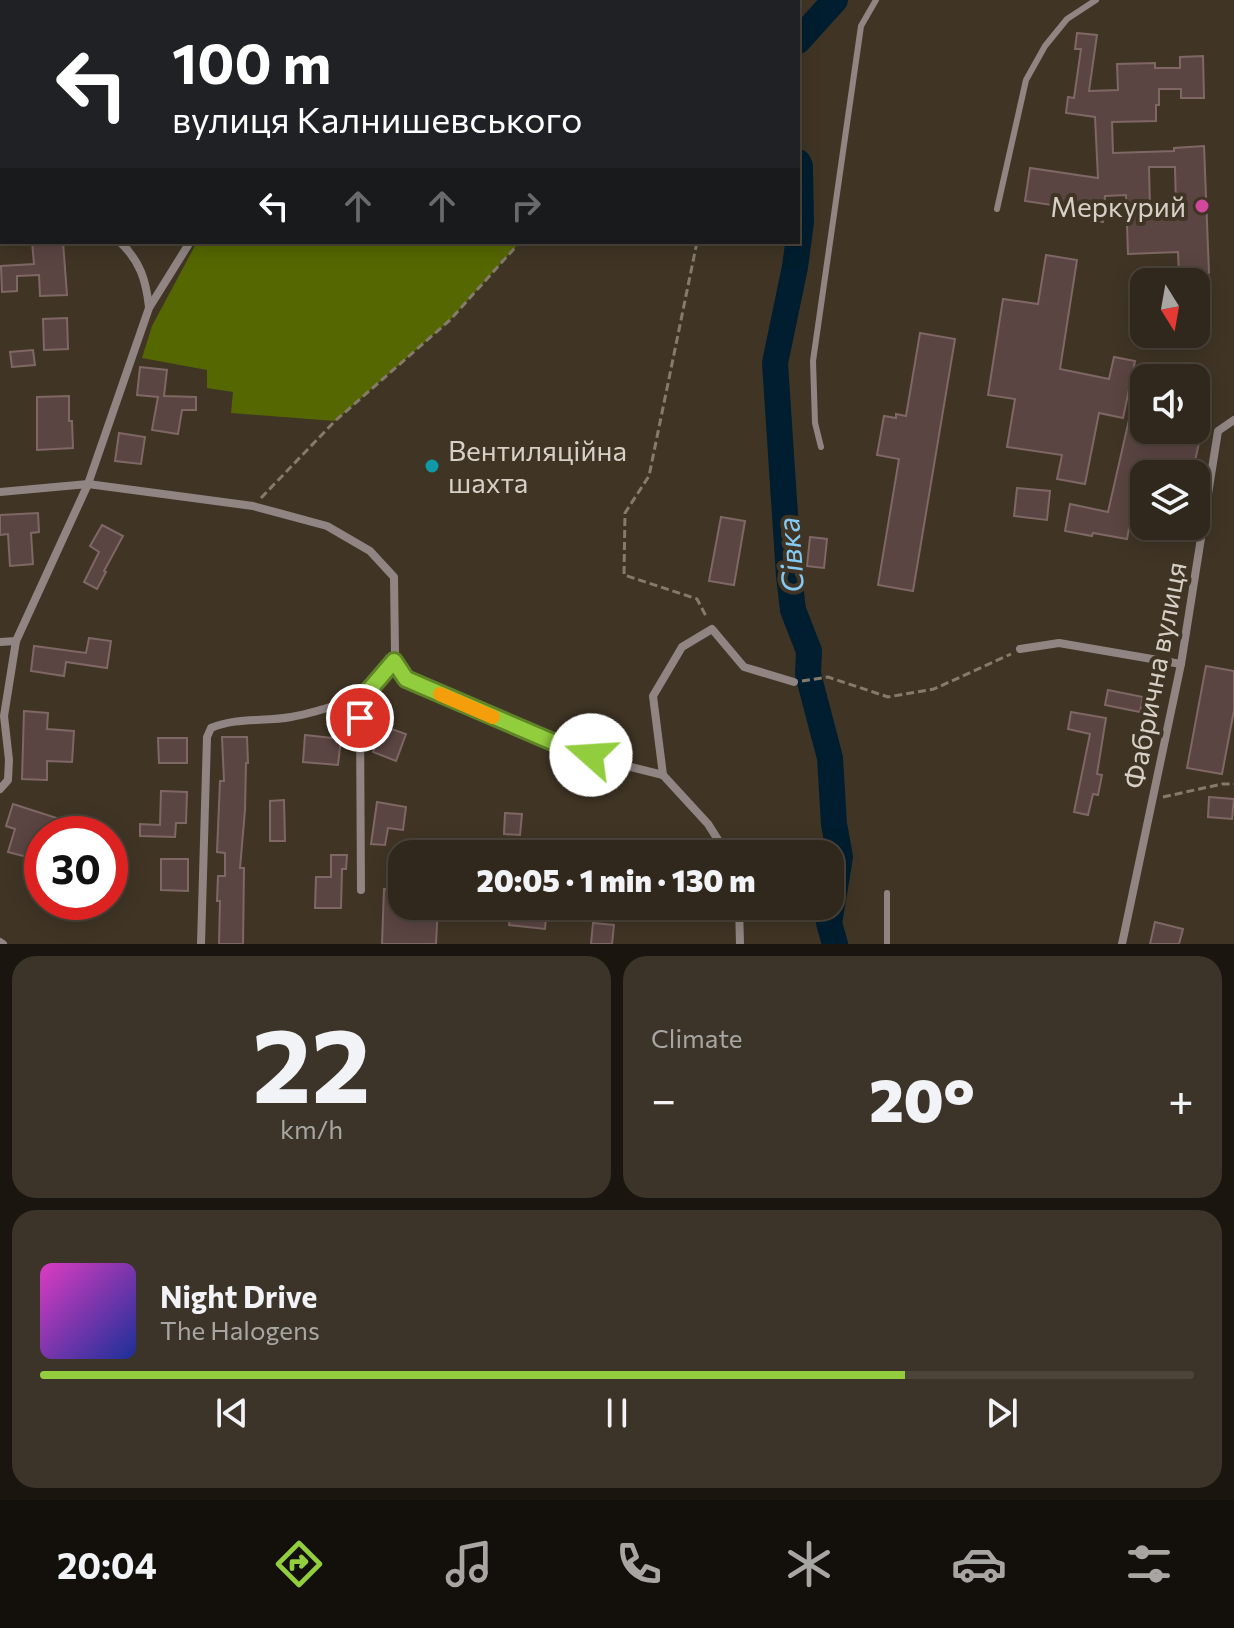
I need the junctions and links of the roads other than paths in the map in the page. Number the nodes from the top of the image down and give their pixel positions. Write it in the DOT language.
graph roads {
  1 [pos="876,0"];
  2 [pos="1096,0"];
  3 [pos="997,209"];
  4 [pos="122,244"];
  5 [pos="189,244"];
  6 [pos="149,308"];
  7 [pos="1234,420"];
  8 [pos="821,447"];
  9 [pos="88,484"];
  10 [pos="0,492"];
  11 [pos="16,641"];
  12 [pos="0,642"];
  13 [pos="1020,649"];
  14 [pos="394,661"];
  15 [pos="1181,664"];
  16 [pos="794,682"];
  17 [pos="364,696"];
  18 [pos="663,775"];
  19 [pos="0,789"];
  20 [pos="718,840"];
  21 [pos="361,890"];
  22 [pos="887,893"];
  23 [pos="739,920"];
  24 [pos="201,944"];
  25 [pos="740,944"];
  26 [pos="887,944"];
  27 [pos="1122,944"];
  1 -- 8 [label="lane"];
  2 -- 3 [label="lane"];
  4 -- 6 [label="street"];
  5 -- 6 [label="street"];
  6 -- 9 [label="street"];
  7 -- 15 [label="street, Фабрична вулиця"];
  9 -- 10 [label="street"];
  9 -- 11 [label="street"];
  9 -- 14 [label="street"];
  11 -- 12 [label="street"];
  11 -- 19 [label="street"];
  13 -- 15 [label="street"];
  14 -- 17 [label="street"];
  14 -- 18 [label="street"];
  15 -- 27 [label="street, Фабрична вулиця"];
  16 -- 18 [label="street"];
  17 -- 21 [label="street"];
  17 -- 24 [label="street"];
  18 -- 20 [label="street"];
  22 -- 26 [label="lane"];
  23 -- 25 [label="street"];
}
